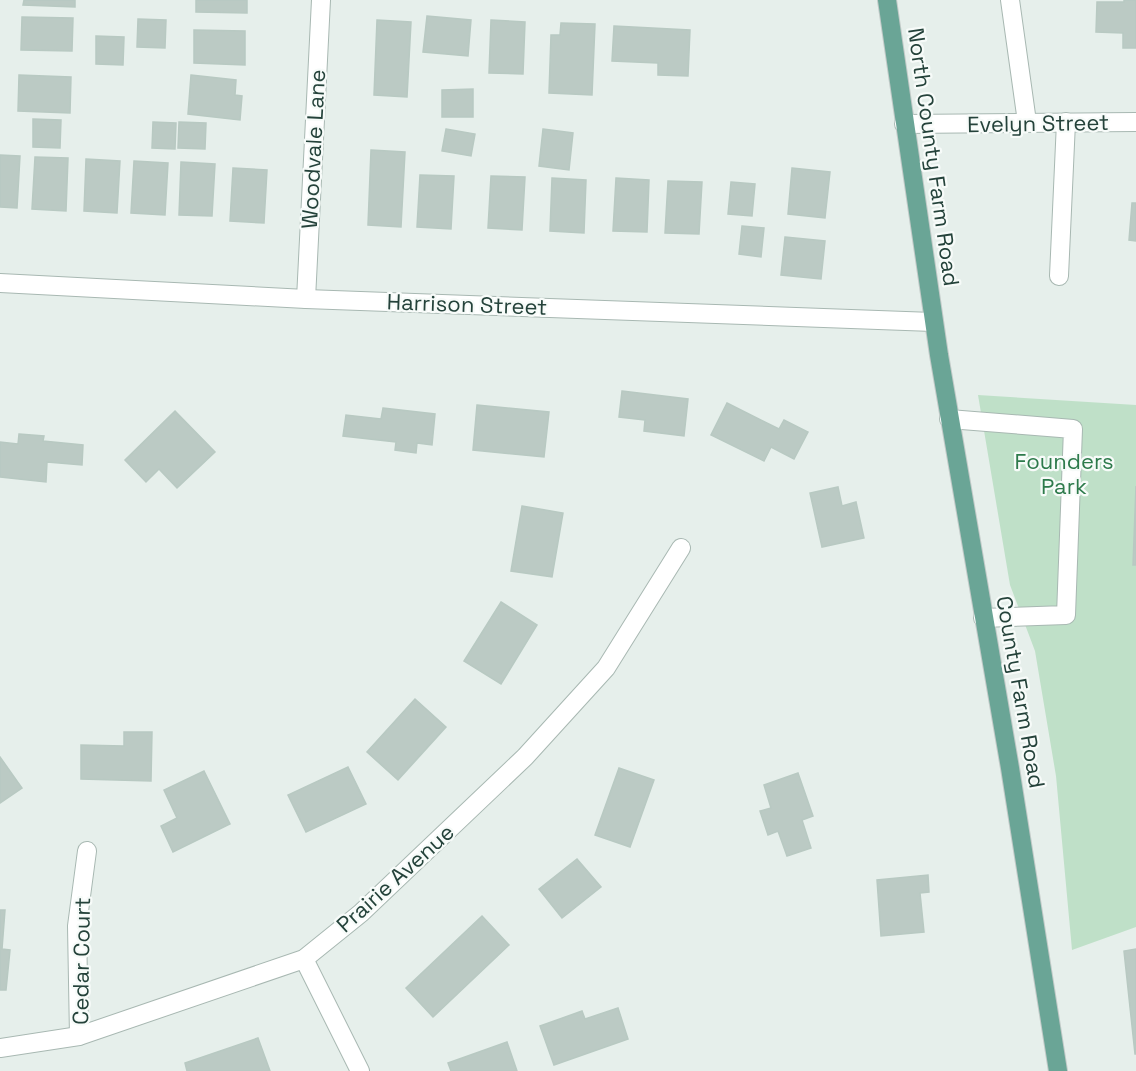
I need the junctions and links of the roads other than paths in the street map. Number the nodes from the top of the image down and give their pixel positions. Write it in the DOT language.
graph roads {
  1 [pos="321,0"];
  2 [pos="887,0"];
  3 [pos="1010,0"];
  4 [pos="1027,122"];
  5 [pos="1066,122"];
  6 [pos="1136,122"];
  7 [pos="904,124"];
  8 [pos="1059,276"];
  9 [pos="0,283"];
  10 [pos="306,299"];
  11 [pos="933,322"];
  12 [pos="949,419"];
  13 [pos="681,548"];
  14 [pos="983,618"];
  15 [pos="87,851"];
  16 [pos="304,959"];
  17 [pos="79,1036"];
  18 [pos="0,1048"];
  19 [pos="360,1071"];
  20 [pos="1058,1071"];
  1 -- 10 [label="street, Woodvale Lane"];
  2 -- 7 [label="main road, North County Farm Road"];
  3 -- 4 [label="street"];
  4 -- 5 [label="street, Evelyn Street"];
  4 -- 7 [label="street, Evelyn Street"];
  5 -- 6 [label="street, Evelyn Street"];
  5 -- 8 [label="street"];
  7 -- 11 [label="main road, North County Farm Road"];
  9 -- 10 [label="street, Harrison Street"];
  10 -- 11 [label="street, Harrison Street"];
  11 -- 12 [label="main road, County Farm Road"];
  12 -- 14 [label="main road, County Farm Road"];
  12 -- 14 [label="street"];
  13 -- 16 [label="street, Prairie Avenue"];
  14 -- 20 [label="main road, County Farm Road"];
  15 -- 17 [label="street, Cedar Court"];
  16 -- 17 [label="street, Prairie Avenue"];
  16 -- 19 [label="street"];
  17 -- 18 [label="street, Prairie Avenue"];
}
